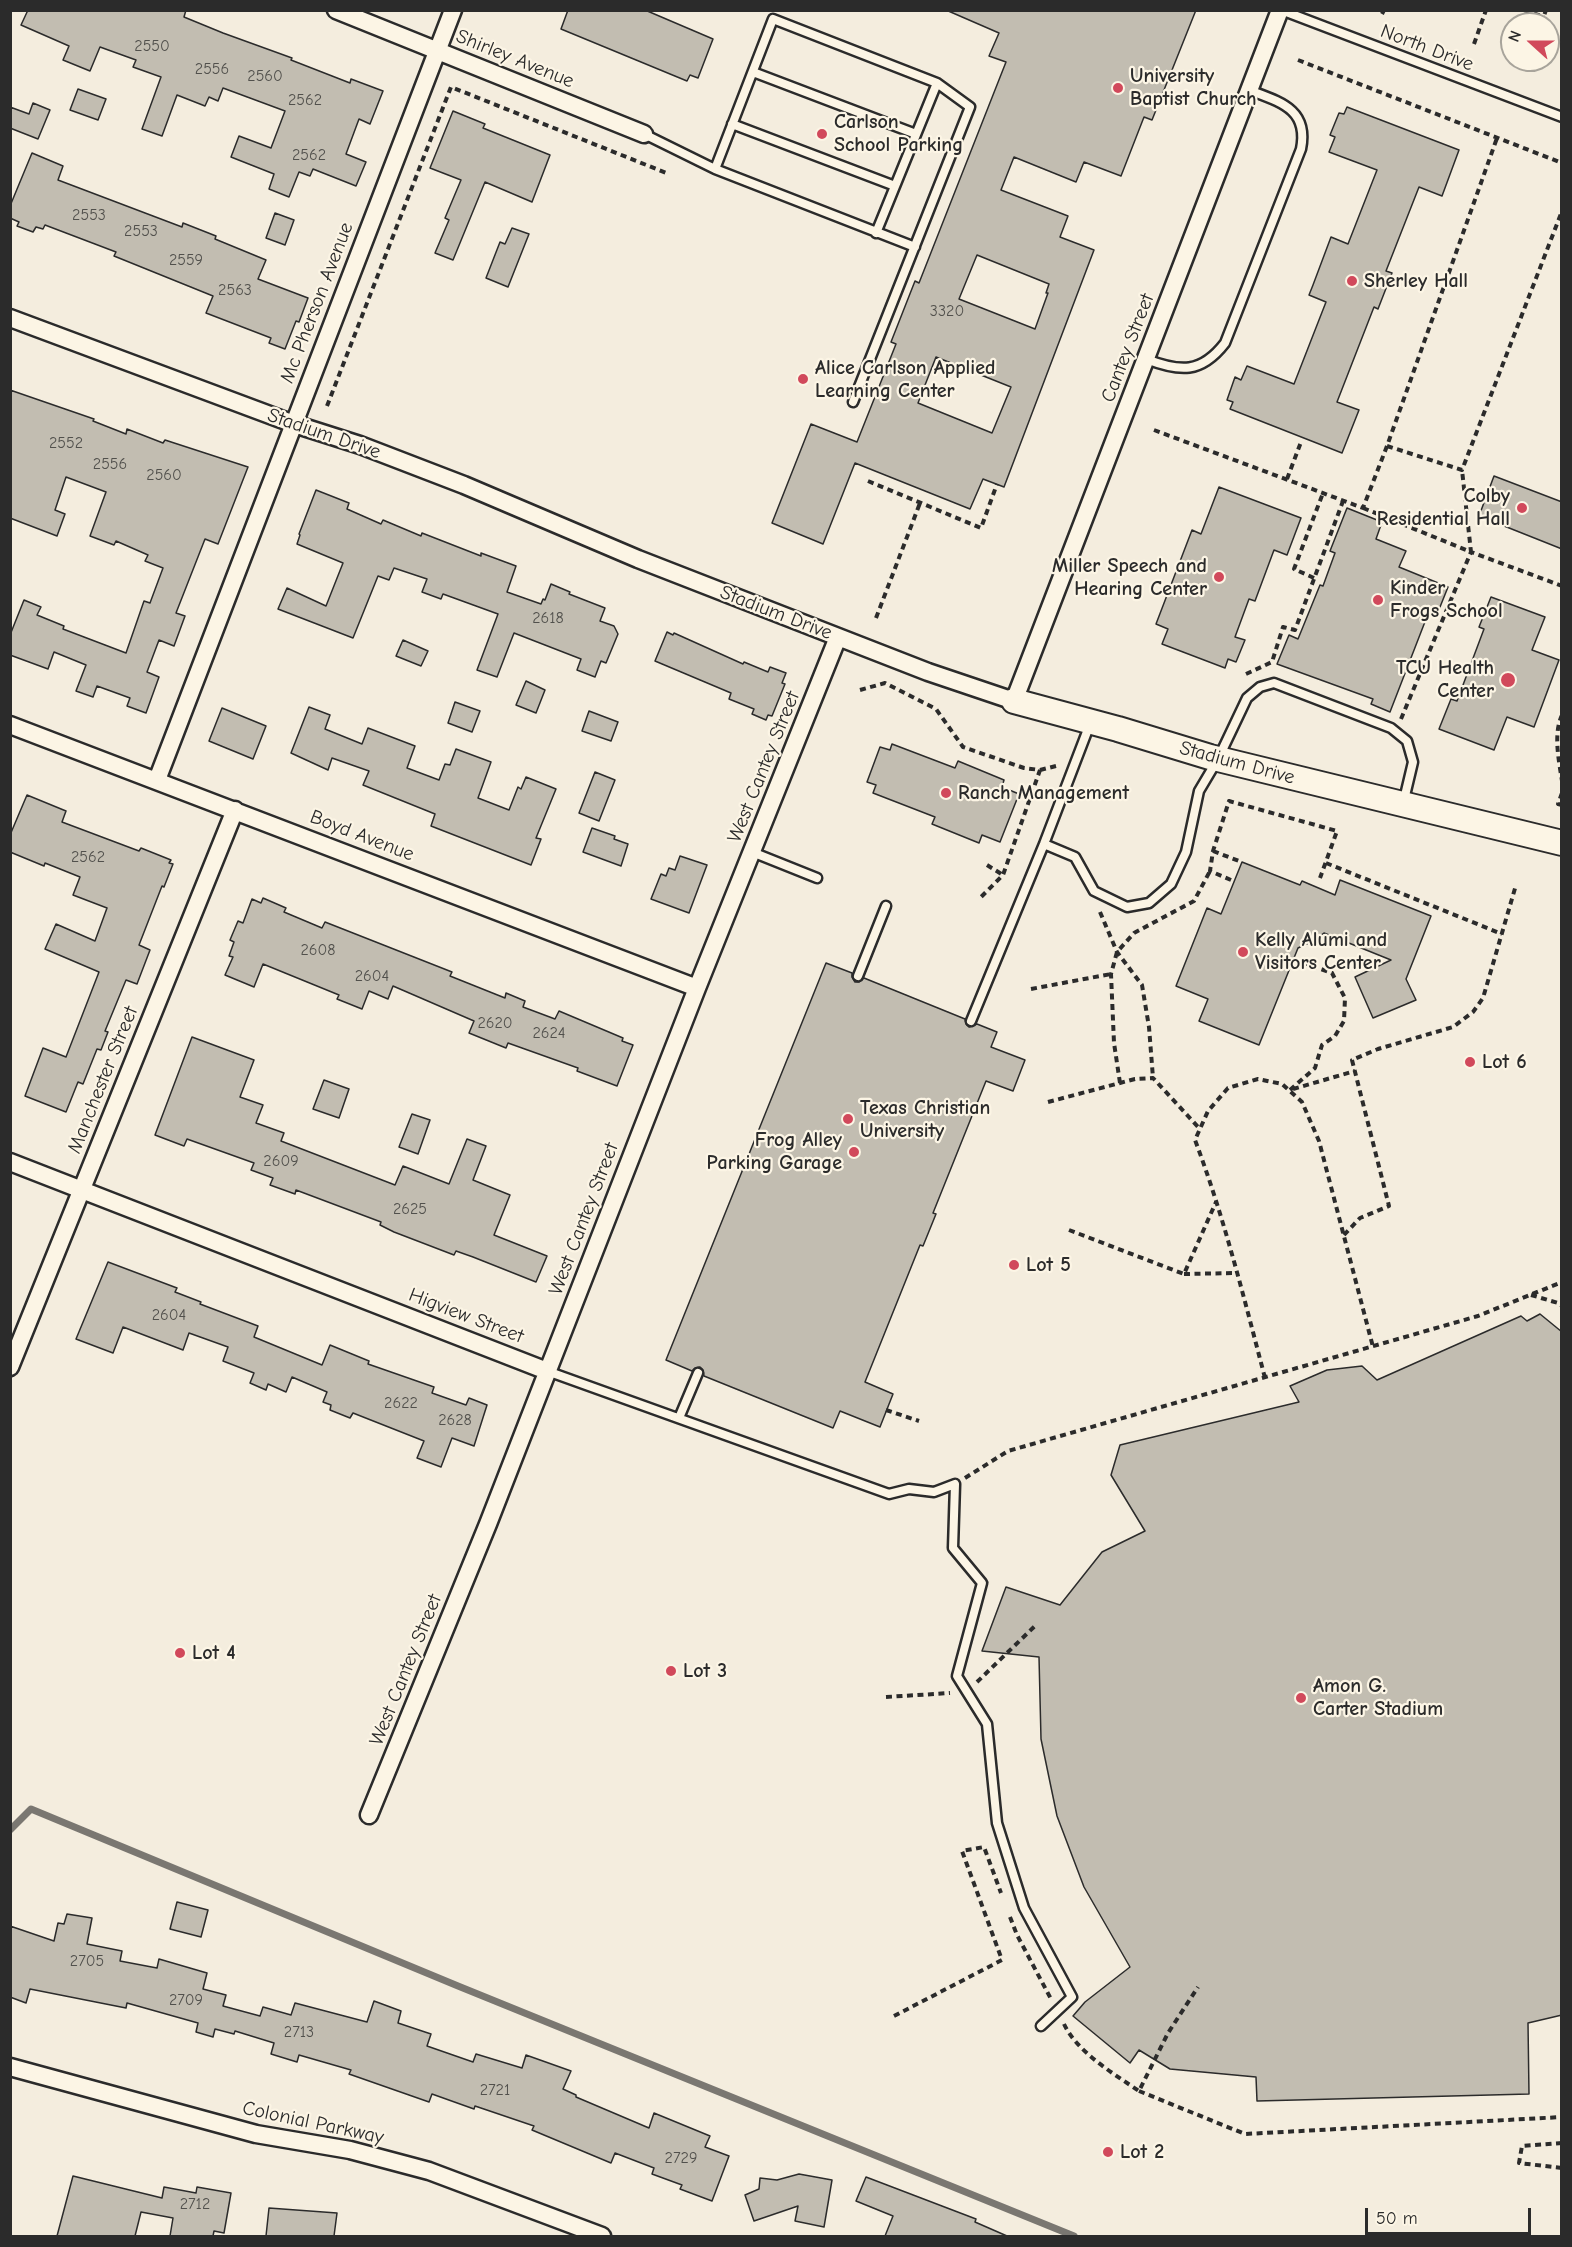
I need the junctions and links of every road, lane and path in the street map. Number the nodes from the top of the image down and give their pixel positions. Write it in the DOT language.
graph roads {
  1 [pos="336,10"];
  2 [pos="453,10"];
  3 [pos="1280,10"];
  4 [pos="1486,10"];
  5 [pos="1473,44"];
  6 [pos="437,50"];
  7 [pos="1298,60"];
  8 [pos="753,72"];
  9 [pos="937,83"];
  10 [pos="1249,90"];
  11 [pos="1562,117"];
  12 [pos="732,124"];
  13 [pos="644,134"];
  14 [pos="916,134"];
  15 [pos="1497,138"];
  16 [pos="1562,163"];
  17 [pos="715,169"];
  18 [pos="669,174"];
  19 [pos="895,186"];
  20 [pos="1562,212"];
  21 [pos="876,233"];
  22 [pos="915,247"];
  23 [pos="10,318"];
  24 [pos="1146,359"];
  25 [pos="853,402"];
  26 [pos="327,406"];
  27 [pos="294,424"];
  28 [pos="1154,430"];
  29 [pos="1301,442"];
  30 [pos="1387,446"];
  31 [pos="1462,471"];
  32 [pos="1287,479"];
  33 [pos="868,481"];
  34 [pos="997,484"];
  35 [pos="1323,493"];
  36 [pos="1343,501"];
  37 [pos="920,503"];
  38 [pos="1363,508"];
  39 [pos="1472,552"];
  40 [pos="1314,578"];
  41 [pos="1562,586"];
  42 [pos="876,618"];
  43 [pos="838,637"];
  44 [pos="1246,674"];
  45 [pos="860,690"];
  46 [pos="1014,701"];
  47 [pos="1562,715"];
  48 [pos="1400,720"];
  49 [pos="1090,722"];
  50 [pos="10,725"];
  51 [pos="1218,759"];
  52 [pos="157,780"];
  53 [pos="1562,781"];
  54 [pos="1562,793"];
  55 [pos="1403,804"];
  56 [pos="1562,805"];
  57 [pos="235,810"];
  58 [pos="1044,843"];
  59 [pos="1562,843"];
  60 [pos="1213,851"];
  61 [pos="752,852"];
  62 [pos="1239,861"];
  63 [pos="1326,864"];
  64 [pos="987,865"];
  65 [pos="1210,871"];
  66 [pos="1003,875"];
  67 [pos="817,878"];
  68 [pos="1320,878"];
  69 [pos="1231,880"];
  70 [pos="1516,885"];
  71 [pos="1094,891"];
  72 [pos="980,898"];
  73 [pos="886,906"];
  74 [pos="1502,934"];
  75 [pos="1118,952"];
  76 [pos="1304,963"];
  77 [pos="1111,974"];
  78 [pos="858,976"];
  79 [pos="698,988"];
  80 [pos="1031,989"];
  81 [pos="971,1021"];
  82 [pos="1355,1071"];
  83 [pos="1153,1078"];
  84 [pos="1120,1083"];
  85 [pos="1290,1090"];
  86 [pos="1048,1102"];
  87 [pos="1200,1129"];
  88 [pos="10,1162"];
  89 [pos="81,1190"];
  90 [pos="1216,1201"];
  91 [pos="1069,1230"];
  92 [pos="1344,1235"];
  93 [pos="1238,1273"];
  94 [pos="1184,1274"];
  95 [pos="1562,1282"];
  96 [pos="1530,1295"];
  97 [pos="1562,1306"];
  98 [pos="1373,1347"];
  99 [pos="10,1367"];
  100 [pos="547,1371"];
  101 [pos="698,1373"];
  102 [pos="1265,1378"];
  103 [pos="886,1410"];
  104 [pos="679,1418"];
  105 [pos="919,1422"];
  106 [pos="955,1484"];
  107 [pos="369,1815"];
  108 [pos="984,1848"];
  109 [pos="1198,1987"];
  110 [pos="1057,2010"];
  111 [pos="894,2016"];
  112 [pos="1041,2026"];
  113 [pos="10,2067"];
  114 [pos="1139,2091"];
  115 [pos="1562,2116"];
  116 [pos="1562,2143"];
  117 [pos="1562,2168"];
  118 [pos="602,2236"];
  1 -- 6 [label="street, Shirley Avenue"];
  2 -- 6 [label="street, Mc Pherson Avenue"];
  3 -- 10 [label="street, Cantey Street"];
  3 -- 11 [label="lane, North Drive"];
  4 -- 5 [label="path"];
  6 -- 13 [label="street, Shirley Avenue"];
  6 -- 27 [label="street, Mc Pherson Avenue"];
  7 -- 15 [label="path"];
  8 -- 9 [label="lane"];
  8 -- 12 [label="lane"];
  8 -- 14 [label="lane"];
  9 -- 14 [label="lane"];
  9 -- 22 [label="lane"];
  10 -- 24 [label="street, Cantey Street"];
  10 -- 24 [label="lane"];
  12 -- 17 [label="lane"];
  12 -- 19 [label="lane"];
  13 -- 17 [label="lane"];
  14 -- 19 [label="lane"];
  15 -- 16 [label="path"];
  15 -- 30 [label="path"];
  17 -- 21 [label="lane"];
  18 -- 26 [label="path"];
  19 -- 21 [label="lane"];
  20 -- 31 [label="path"];
  21 -- 22 [label="lane"];
  22 -- 25 [label="lane"];
  23 -- 27 [label="street, Stadium Drive"];
  24 -- 46 [label="street, Cantey Street"];
  27 -- 43 [label="street, Stadium Drive"];
  27 -- 52 [label="street, Mc Pherson Avenue"];
  28 -- 32 [label="path"];
  29 -- 32 [label="path"];
  30 -- 31 [label="path"];
  30 -- 38 [label="path"];
  31 -- 39 [label="path"];
  32 -- 35 [label="path"];
  33 -- 37 [label="path"];
  34 -- 37 [label="path"];
  35 -- 36 [label="path"];
  35 -- 40 [label="path"];
  36 -- 38 [label="path"];
  36 -- 40 [label="path"];
  37 -- 42 [label="path"];
  38 -- 39 [label="path"];
  39 -- 41 [label="path"];
  39 -- 48 [label="path"];
  40 -- 44 [label="path"];
  43 -- 46 [label="street, Stadium Drive"];
  43 -- 61 [label="street, West Cantey Street"];
  45 -- 66 [label="path"];
  46 -- 49 [label="street, Stadium Drive"];
  47 -- 53 [label="path"];
  49 -- 51 [label="street, Stadium Drive"];
  49 -- 58 [label="lane"];
  50 -- 52 [label="street, Boyd Avenue"];
  51 -- 55 [label="street, Stadium Drive"];
  51 -- 55 [label="lane"];
  51 -- 71 [label="lane"];
  52 -- 57 [label="street, Boyd Avenue"];
  54 -- 56 [label="path"];
  55 -- 59 [label="street, Stadium Drive"];
  57 -- 79 [label="street, Boyd Avenue"];
  57 -- 89 [label="street, Manchester Street"];
  58 -- 71 [label="lane"];
  58 -- 81 [label="lane"];
  60 -- 62 [label="path"];
  60 -- 63 [label="path"];
  60 -- 65 [label="path"];
  61 -- 67 [label="lane"];
  61 -- 79 [label="street, West Cantey Street"];
  63 -- 68 [label="path"];
  63 -- 74 [label="path"];
  64 -- 66 [label="path"];
  65 -- 69 [label="path"];
  65 -- 75 [label="path"];
  66 -- 72 [label="path"];
  70 -- 74 [label="path"];
  71 -- 75 [label="path"];
  73 -- 78 [label="lane"];
  74 -- 82 [label="path"];
  75 -- 77 [label="path"];
  75 -- 83 [label="path"];
  76 -- 85 [label="path"];
  77 -- 80 [label="path"];
  77 -- 84 [label="path"];
  79 -- 100 [label="street, West Cantey Street"];
  82 -- 85 [label="path"];
  82 -- 92 [label="path"];
  83 -- 84 [label="path"];
  83 -- 87 [label="path"];
  84 -- 86 [label="path"];
  85 -- 87 [label="path"];
  85 -- 92 [label="path"];
  87 -- 90 [label="path"];
  88 -- 89 [label="street, Higview Street"];
  89 -- 99 [label="street, Manchester Street"];
  89 -- 100 [label="street, Higview Street"];
  90 -- 93 [label="path"];
  90 -- 94 [label="path"];
  91 -- 94 [label="path"];
  92 -- 98 [label="path"];
  93 -- 94 [label="path"];
  93 -- 102 [label="path"];
  95 -- 96 [label="path"];
  96 -- 97 [label="path"];
  96 -- 98 [label="path"];
  98 -- 102 [label="path"];
  100 -- 104 [label="lane, Higview Street"];
  100 -- 107 [label="street, West Cantey Street"];
  101 -- 104 [label="lane"];
  102 -- 106 [label="path"];
  103 -- 105 [label="path"];
  104 -- 106 [label="lane, Higview Street"];
  106 -- 110 [label="lane"];
  108 -- 111 [label="path"];
  109 -- 114 [label="path"];
  110 -- 112 [label="lane"];
  110 -- 114 [label="path"];
  113 -- 118 [label="street, Colonial Parkway"];
  114 -- 115 [label="path"];
  116 -- 117 [label="path"];
}
